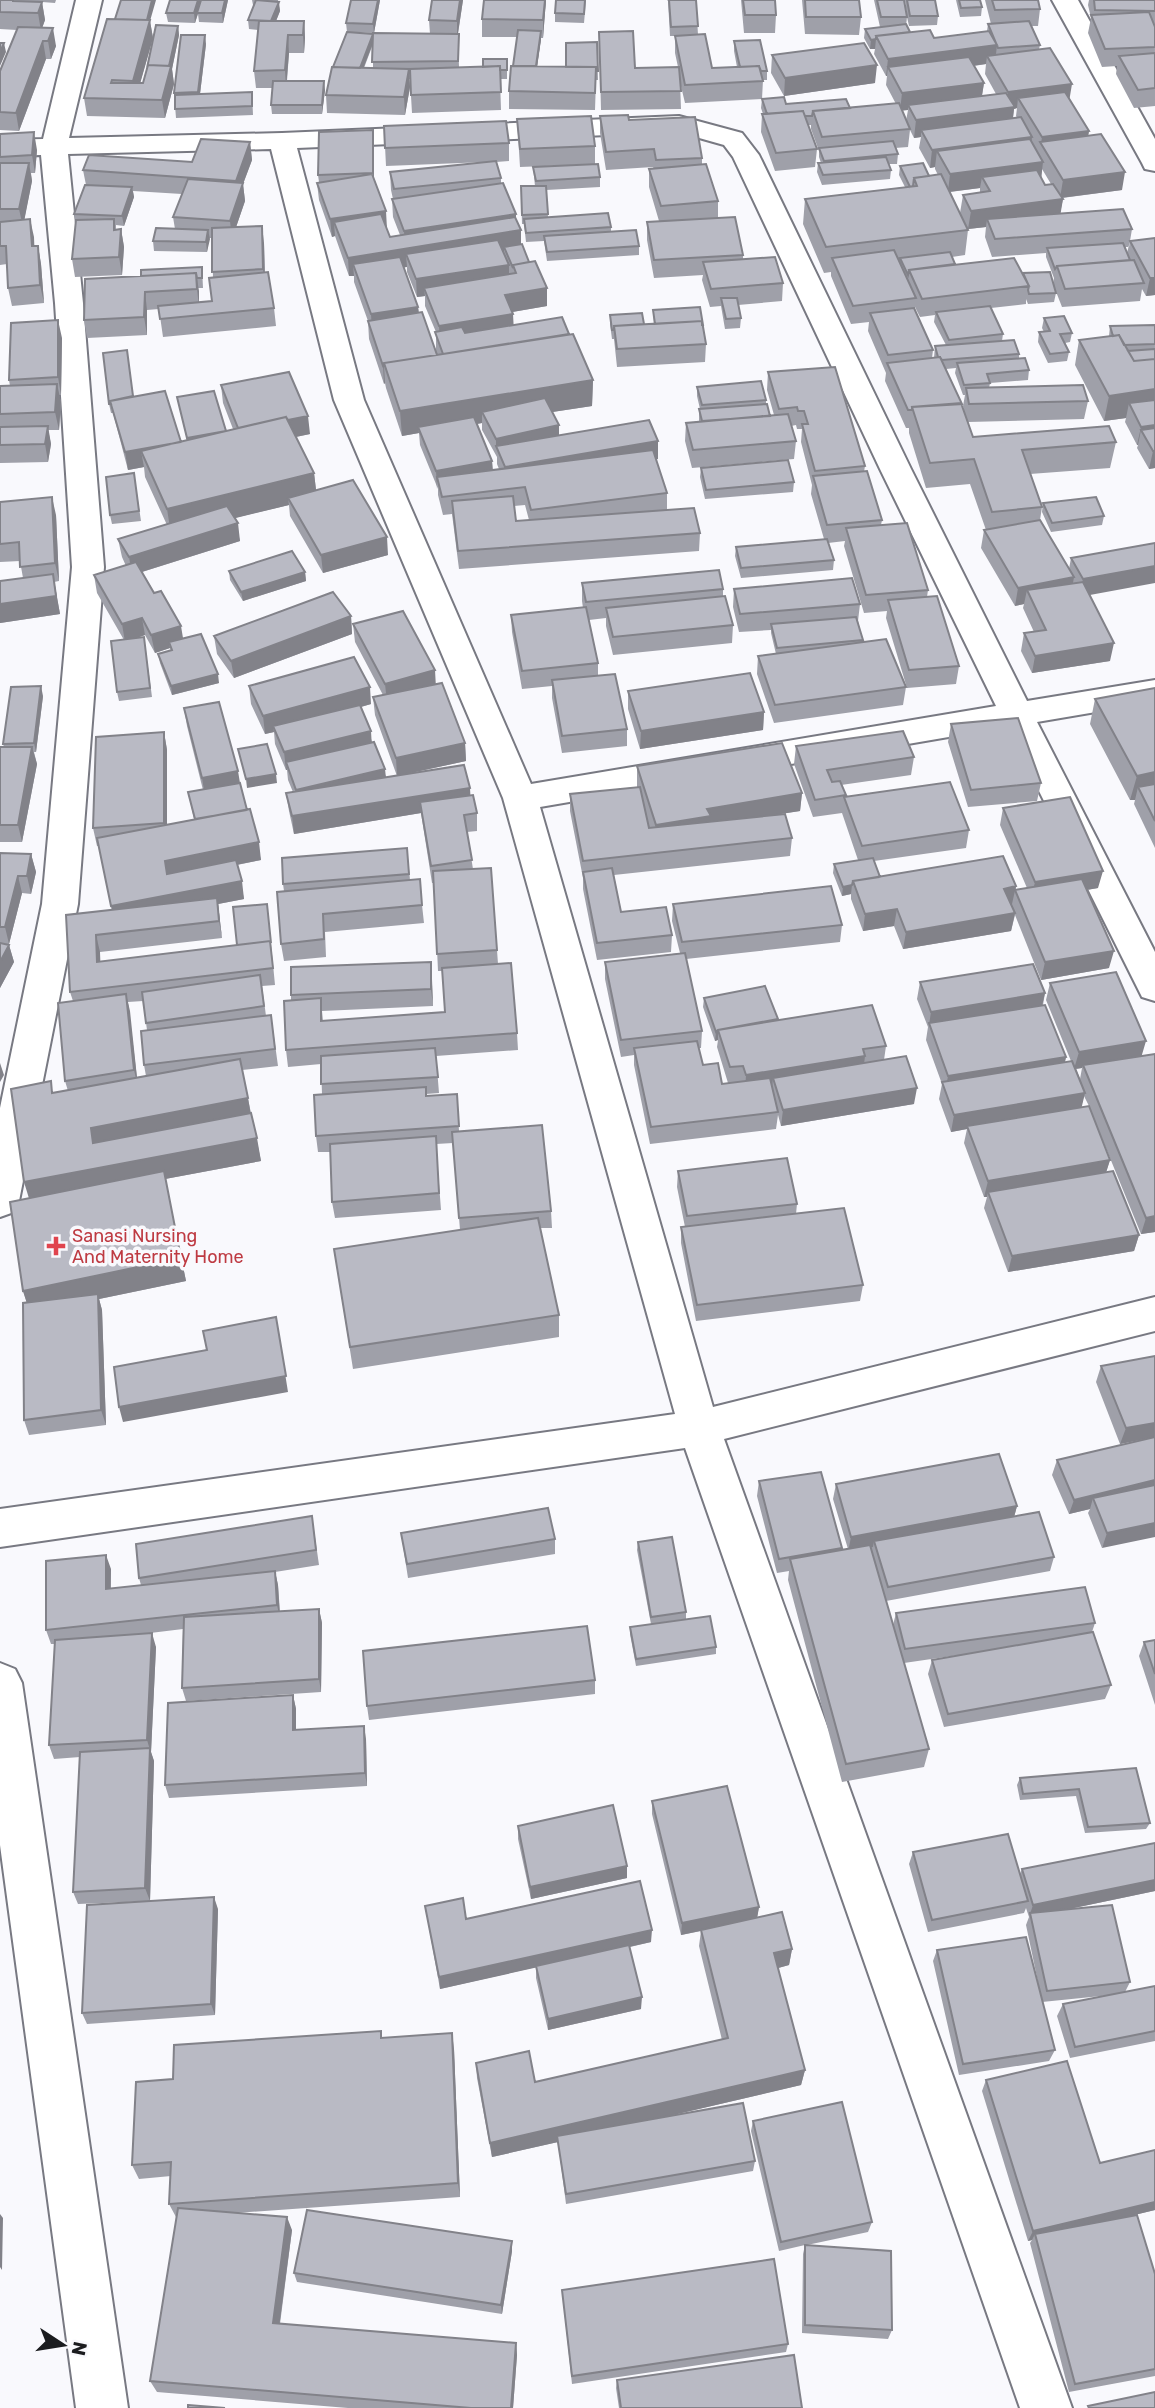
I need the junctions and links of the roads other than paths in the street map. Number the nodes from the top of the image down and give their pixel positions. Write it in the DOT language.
graph roads {
  1 [pos="89,0"];
  2 [pos="1065,0"];
  3 [pos="282,141"];
  4 [pos="0,148"];
  5 [pos="54,148"];
  6 [pos="1155,163"];
  7 [pos="1155,691"];
  8 [pos="1015,715"];
  9 [pos="520,798"];
  10 [pos="1155,987"];
  11 [pos="0,1201"];
  12 [pos="1155,1314"];
  13 [pos="699,1428"];
  14 [pos="0,1528"];
  15 [pos="0,1683"];
  16 [pos="102,2408"];
  17 [pos="1046,2408"];
  1 -- 5 [label="street"];
  2 -- 6 [label="street"];
  3 -- 5 [label="street"];
  3 -- 8 [label="street"];
  3 -- 9 [label="street"];
  4 -- 5 [label="street"];
  5 -- 11 [label="street"];
  7 -- 8 [label="street"];
  8 -- 9 [label="street"];
  8 -- 10 [label="street"];
  9 -- 13 [label="street"];
  12 -- 13 [label="street"];
  13 -- 14 [label="street"];
  13 -- 17 [label="street"];
  15 -- 16 [label="street"];
}
